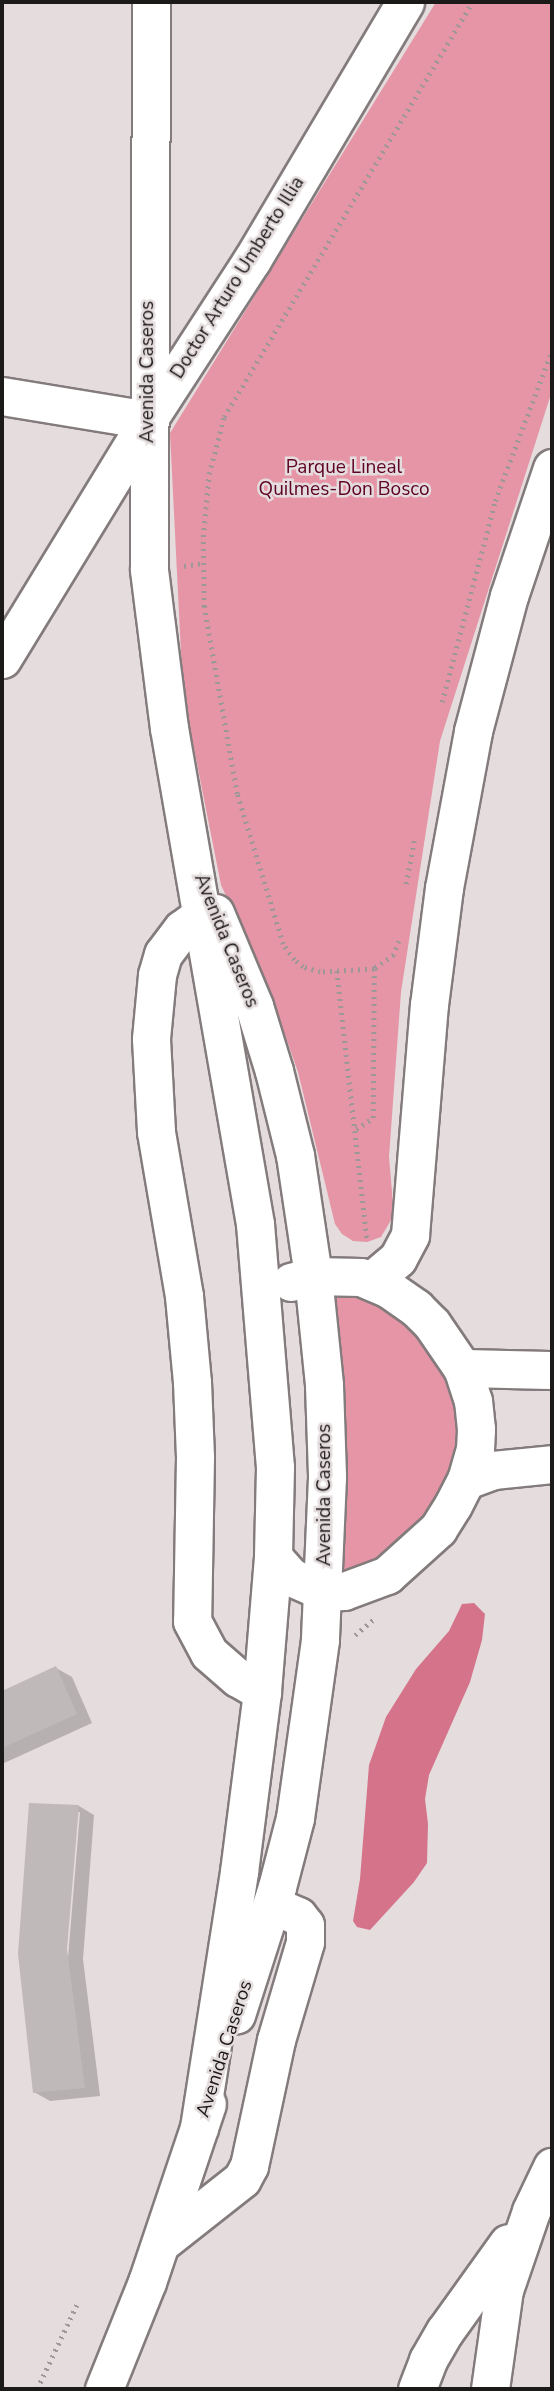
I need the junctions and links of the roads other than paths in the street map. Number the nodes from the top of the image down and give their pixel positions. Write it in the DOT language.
graph roads {
  1 [pos="151,2"];
  2 [pos="405,2"];
  3 [pos="2,397"];
  4 [pos="148,420"];
  5 [pos="552,468"];
  6 [pos="2,659"];
  7 [pos="194,864"];
  8 [pos="200,916"];
  9 [pos="300,1182"];
  10 [pos="416,1193"];
  11 [pos="313,1276"];
  12 [pos="366,1279"];
  13 [pos="263,1298"];
  14 [pos="432,1324"];
  15 [pos="462,1368"];
  16 [pos="552,1370"];
  17 [pos="552,1464"];
  18 [pos="466,1480"];
  19 [pos="273,1557"];
  20 [pos="363,1586"];
  21 [pos="324,1592"];
  22 [pos="319,1655"];
  23 [pos="262,1692"];
  24 [pos="272,1905"];
  25 [pos="199,2128"];
  26 [pos="552,2167"];
  27 [pos="531,2211"];
  28 [pos="161,2242"];
  29 [pos="104,2389"];
  30 [pos="417,2389"];
  31 [pos="490,2389"];
  1 -- 4 [label="street, Avenida Caseros"];
  2 -- 4 [label="street, Doctor Arturo Umberto Illia"];
  3 -- 4 [label="street"];
  4 -- 6 [label="street, Doctor Arturo Umberto Illia"];
  4 -- 7 [label="street, Avenida Caseros"];
  5 -- 10 [label="street"];
  7 -- 8 [label="street, Avenida Caseros"];
  7 -- 9 [label="street, Avenida Caseros"];
  8 -- 13 [label="street, Avenida Caseros"];
  8 -- 23 [label="street"];
  9 -- 11 [label="street, Avenida Caseros"];
  9 -- 12 [label="street"];
  10 -- 12 [label="street"];
  10 -- 14 [label="street"];
  11 -- 12 [label="street"];
  11 -- 13 [label="street"];
  11 -- 21 [label="street, Avenida Caseros"];
  12 -- 14 [label="street"];
  13 -- 19 [label="street, Avenida Caseros"];
  14 -- 15 [label="street"];
  15 -- 16 [label="street"];
  15 -- 18 [label="street"];
  17 -- 18 [label="street"];
  18 -- 20 [label="street"];
  19 -- 21 [label="street"];
  19 -- 23 [label="street, Avenida Caseros"];
  20 -- 21 [label="street"];
  20 -- 22 [label="street"];
  21 -- 22 [label="street, Avenida Caseros"];
  22 -- 24 [label="street, Avenida Caseros"];
  23 -- 25 [label="street, Avenida Caseros"];
  24 -- 25 [label="street, Avenida Caseros"];
  24 -- 28 [label="street"];
  25 -- 28 [label="street, Avenida Caseros"];
  26 -- 27 [label="street"];
  27 -- 30 [label="street"];
  27 -- 31 [label="street"];
  28 -- 29 [label="street, Avenida Caseros"];
}
